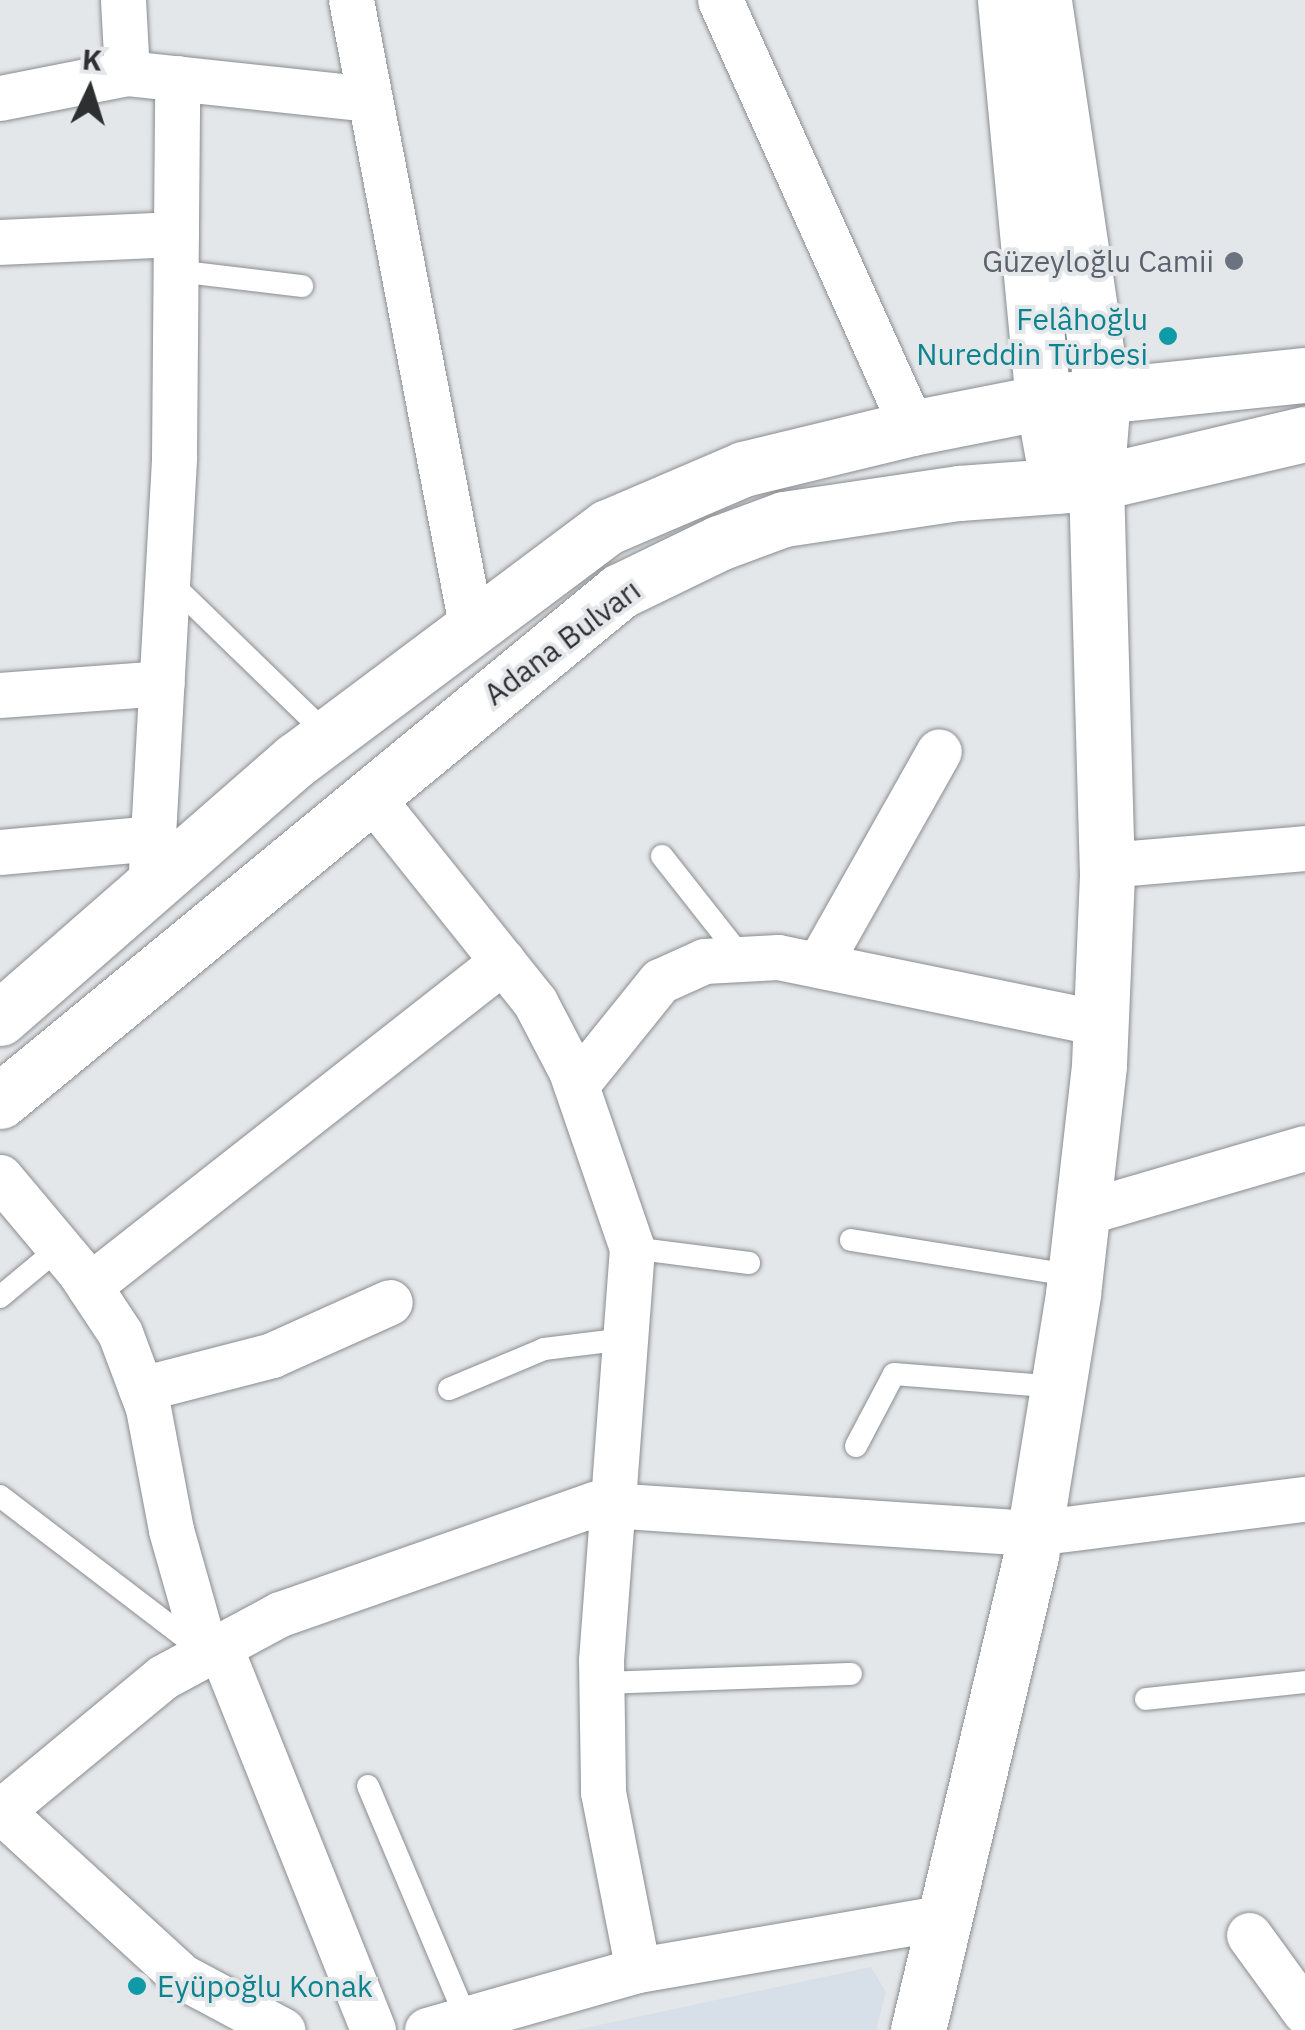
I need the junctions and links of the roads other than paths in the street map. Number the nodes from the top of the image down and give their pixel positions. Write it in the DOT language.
graph roads {
  1 [pos="123,0"];
  2 [pos="350,0"];
  3 [pos="720,0"];
  4 [pos="1005,0"];
  5 [pos="1044,0"];
  6 [pos="127,73"];
  7 [pos="177,78"];
  8 [pos="0,98"];
  9 [pos="370,99"];
  10 [pos="0,242"];
  11 [pos="176,253"];
  12 [pos="302,286"];
  13 [pos="1305,376"];
  14 [pos="1103,396"];
  15 [pos="1043,402"];
  16 [pos="912,428"];
  17 [pos="1305,434"];
  18 [pos="1077,484"];
  19 [pos="167,579"];
  20 [pos="471,625"];
  21 [pos="162,682"];
  22 [pos="0,695"];
  23 [pos="328,736"];
  24 [pos="939,751"];
  25 [pos="369,794"];
  26 [pos="1305,848"];
  27 [pos="0,852"];
  28 [pos="662,856"];
  29 [pos="151,864"];
  30 [pos="1107,865"];
  31 [pos="744,959"];
  32 [pos="503,961"];
  33 [pos="819,964"];
  34 [pos="0,1018"];
  35 [pos="1100,1023"];
  36 [pos="576,1085"];
  37 [pos="0,1101"];
  38 [pos="1304,1156"];
  39 [pos="0,1177"];
  40 [pos="1082,1213"];
  41 [pos="851,1240"];
  42 [pos="59,1248"];
  43 [pos="632,1248"];
  44 [pos="749,1263"];
  45 [pos="1076,1276"];
  46 [pos="89,1286"];
  47 [pos="0,1298"];
  48 [pos="390,1302"];
  49 [pos="626,1339"];
  50 [pos="1058,1387"];
  51 [pos="448,1388"];
  52 [pos="141,1389"];
  53 [pos="856,1446"];
  54 [pos="0,1496"];
  55 [pos="1305,1499"];
  56 [pos="611,1505"];
  57 [pos="1034,1534"];
  58 [pos="213,1650"];
  59 [pos="851,1674"];
  60 [pos="1305,1682"];
  61 [pos="601,1684"];
  62 [pos="1146,1699"];
  63 [pos="368,1786"];
  64 [pos="5,1822"];
  65 [pos="944,1916"];
  66 [pos="1248,1935"];
  67 [pos="638,1970"];
  68 [pos="1305,2012"];
  69 [pos="446,2024"];
  70 [pos="282,2030"];
  71 [pos="372,2030"];
  72 [pos="918,2030"];
  1 -- 6 [label="street"];
  2 -- 9 [label="street"];
  3 -- 16 [label="street"];
  4 -- 15 [label="main road"];
  5 -- 14 [label="main road"];
  6 -- 7 [label="street"];
  6 -- 8 [label="street"];
  7 -- 9 [label="street"];
  7 -- 11 [label="street"];
  9 -- 20 [label="street"];
  10 -- 11 [label="street"];
  11 -- 12 [label="lane"];
  11 -- 19 [label="street"];
  13 -- 14 [label="main road"];
  14 -- 15 [label="main road"];
  14 -- 18 [label="main road"];
  15 -- 16 [label="main road"];
  15 -- 18 [label="main road"];
  16 -- 20 [label="main road"];
  17 -- 18 [label="main road, Adana Bulvarı"];
  18 -- 25 [label="main road, Adana Bulvarı"];
  18 -- 30 [label="main road"];
  19 -- 21 [label="street"];
  19 -- 23 [label="lane"];
  20 -- 23 [label="main road"];
  21 -- 22 [label="street"];
  21 -- 29 [label="street"];
  23 -- 29 [label="main road"];
  24 -- 33 [label="street"];
  25 -- 32 [label="street"];
  25 -- 37 [label="main road, Adana Bulvarı"];
  26 -- 30 [label="street"];
  27 -- 29 [label="street"];
  28 -- 31 [label="lane"];
  29 -- 34 [label="main road"];
  30 -- 35 [label="main road"];
  31 -- 33 [label="street"];
  31 -- 36 [label="street"];
  32 -- 36 [label="street"];
  32 -- 46 [label="street"];
  33 -- 35 [label="street"];
  35 -- 40 [label="main road"];
  36 -- 43 [label="street"];
  38 -- 40 [label="street"];
  39 -- 42 [label="street"];
  40 -- 45 [label="main road"];
  41 -- 45 [label="lane"];
  42 -- 46 [label="street"];
  42 -- 47 [label="lane"];
  43 -- 44 [label="lane"];
  43 -- 49 [label="street"];
  45 -- 50 [label="main road"];
  46 -- 52 [label="street"];
  48 -- 52 [label="street"];
  49 -- 51 [label="lane"];
  49 -- 56 [label="street"];
  50 -- 53 [label="lane"];
  50 -- 57 [label="main road"];
  52 -- 58 [label="street"];
  54 -- 58 [label="lane"];
  55 -- 57 [label="street"];
  56 -- 57 [label="street"];
  56 -- 58 [label="street"];
  56 -- 61 [label="street"];
  57 -- 65 [label="main road"];
  58 -- 64 [label="street"];
  58 -- 71 [label="street"];
  59 -- 61 [label="lane"];
  60 -- 62 [label="lane"];
  61 -- 67 [label="street"];
  63 -- 69 [label="lane"];
  64 -- 70 [label="street"];
  65 -- 67 [label="street"];
  65 -- 72 [label="main road"];
  66 -- 68 [label="street"];
  67 -- 69 [label="street"];
}
